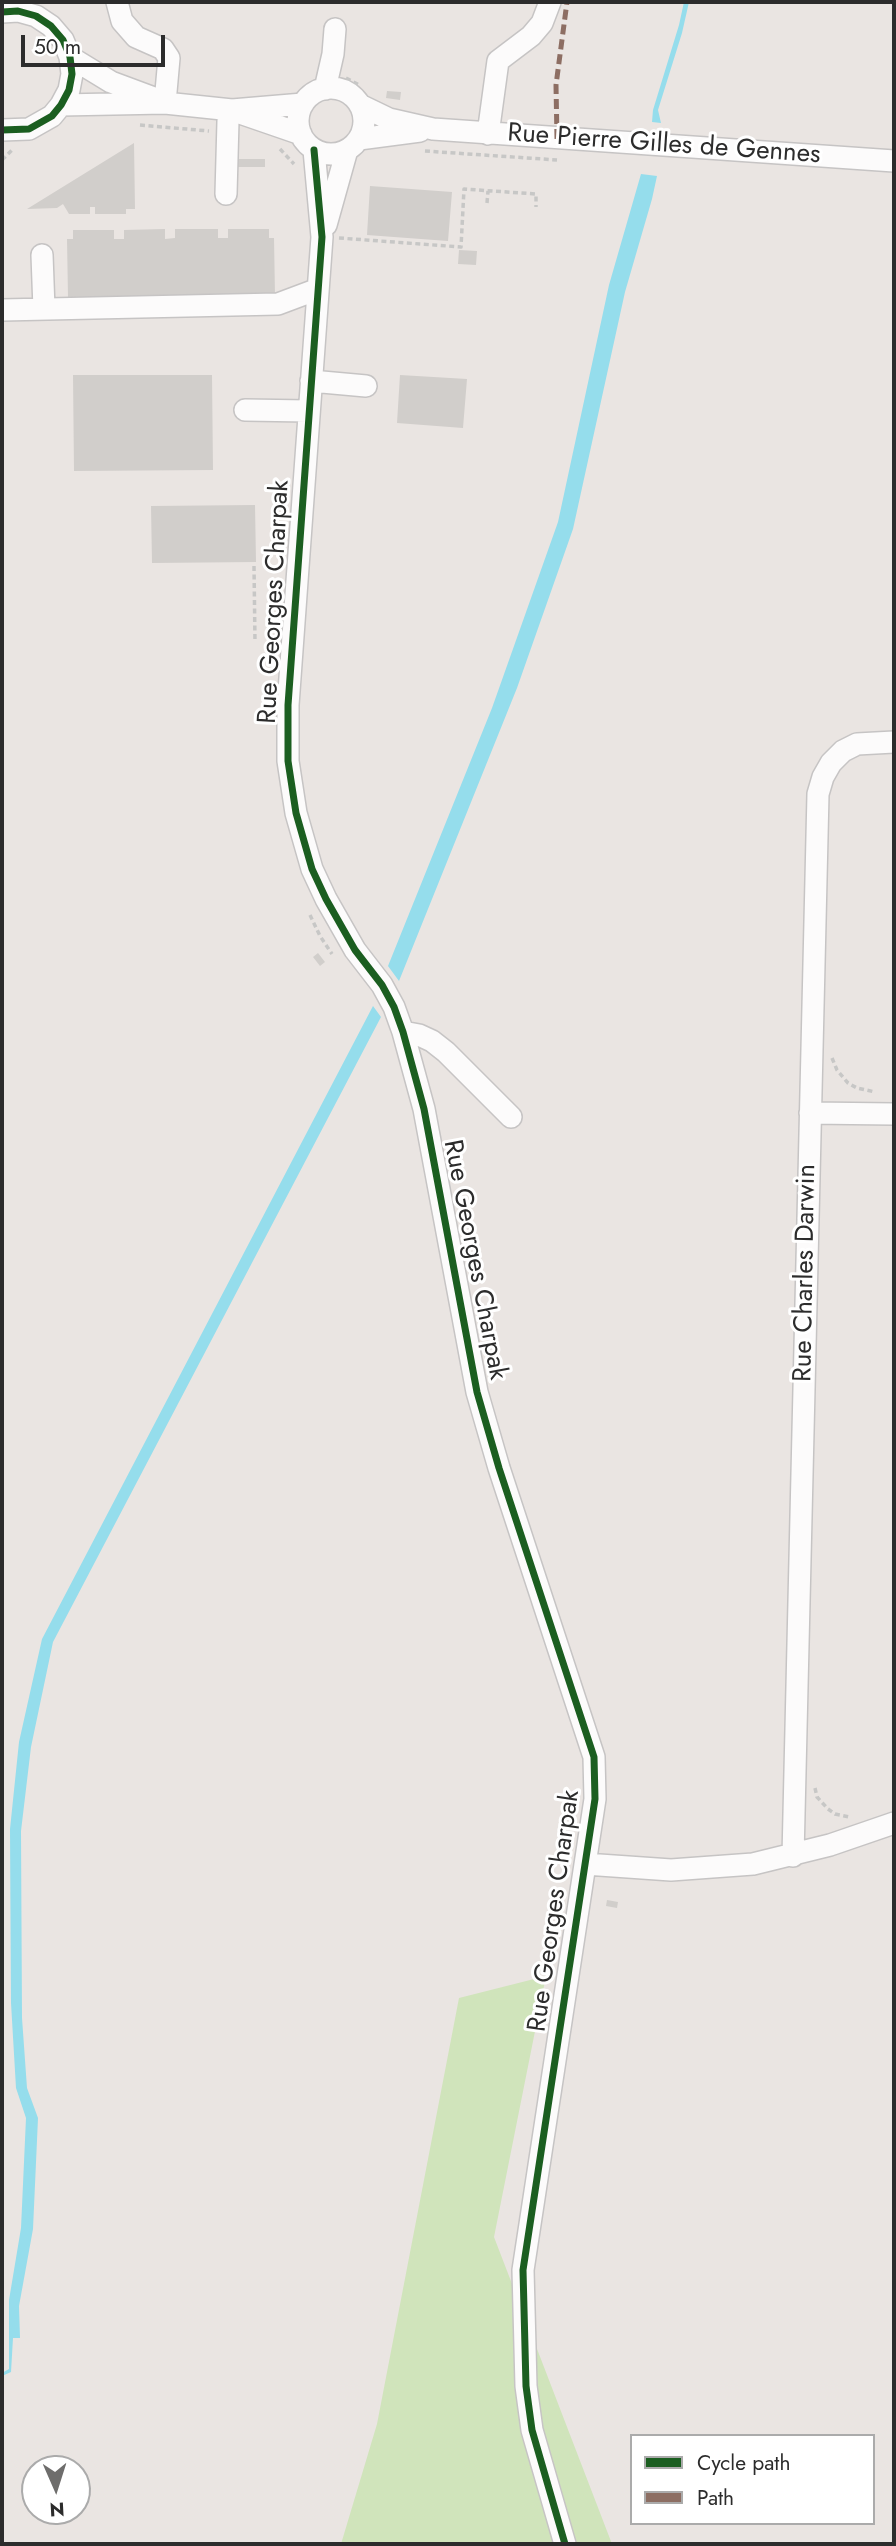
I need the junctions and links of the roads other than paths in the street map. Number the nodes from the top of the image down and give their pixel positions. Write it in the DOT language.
graph roads {
  1 [pos="117,2"];
  2 [pos="550,2"];
  3 [pos="2,12"];
  4 [pos="342,30"];
  5 [pos="70,57"];
  6 [pos="334,90"];
  7 [pos="166,103"];
  8 [pos="303,104"];
  9 [pos="61,105"];
  10 [pos="360,105"];
  11 [pos="230,119"];
  12 [pos="433,129"];
  13 [pos="488,134"];
  14 [pos="6,135"];
  15 [pos="307,142"];
  16 [pos="353,145"];
  17 [pos="894,161"];
  18 [pos="226,194"];
  19 [pos="330,233"];
  20 [pos="42,255"];
  21 [pos="318,289"];
  22 [pos="44,309"];
  23 [pos="2,310"];
  24 [pos="311,381"];
  25 [pos="366,386"];
  26 [pos="245,410"];
  27 [pos="308,411"];
  28 [pos="894,742"];
  29 [pos="403,1032"];
  30 [pos="810,1113"];
  31 [pos="894,1114"];
  32 [pos="510,1117"];
  33 [pos="894,1823"];
  34 [pos="793,1856"];
  35 [pos="585,1864"];
  36 [pos="565,2544"];
  1 -- 7 [label="street"];
  2 -- 13 [label="street"];
  3 -- 5 [label="street"];
  4 -- 6 [label="street"];
  5 -- 7 [label="street"];
  5 -- 9 [label="street"];
  6 -- 8 [label="street"];
  6 -- 10 [label="street"];
  7 -- 9 [label="street"];
  7 -- 11 [label="street"];
  8 -- 11 [label="street"];
  8 -- 15 [label="street"];
  9 -- 14 [label="street"];
  10 -- 12 [label="street, Rue Pierre Gilles de Gennes"];
  10 -- 16 [label="street"];
  11 -- 15 [label="street"];
  11 -- 18 [label="street"];
  12 -- 13 [label="street, Rue Pierre Gilles de Gennes"];
  12 -- 16 [label="street, Rue Pierre Gilles de Gennes"];
  13 -- 17 [label="street, Rue Pierre Gilles de Gennes"];
  15 -- 16 [label="street"];
  15 -- 19 [label="street, Rue Georges Charpak"];
  16 -- 19 [label="street, Rue Georges Charpak"];
  19 -- 21 [label="street, Rue Georges Charpak"];
  20 -- 22 [label="street"];
  21 -- 22 [label="street"];
  21 -- 24 [label="street, Rue Georges Charpak"];
  22 -- 23 [label="street"];
  24 -- 25 [label="street"];
  24 -- 27 [label="street, Rue Georges Charpak"];
  26 -- 27 [label="street"];
  27 -- 29 [label="street, Rue Georges Charpak"];
  28 -- 30 [label="street, Rue Charles Darwin"];
  29 -- 32 [label="street"];
  29 -- 35 [label="street, Rue Georges Charpak"];
  30 -- 31 [label="street"];
  30 -- 34 [label="street, Rue Charles Darwin"];
  33 -- 34 [label="street"];
  34 -- 35 [label="street"];
  35 -- 36 [label="street, Rue Georges Charpak"];
}
